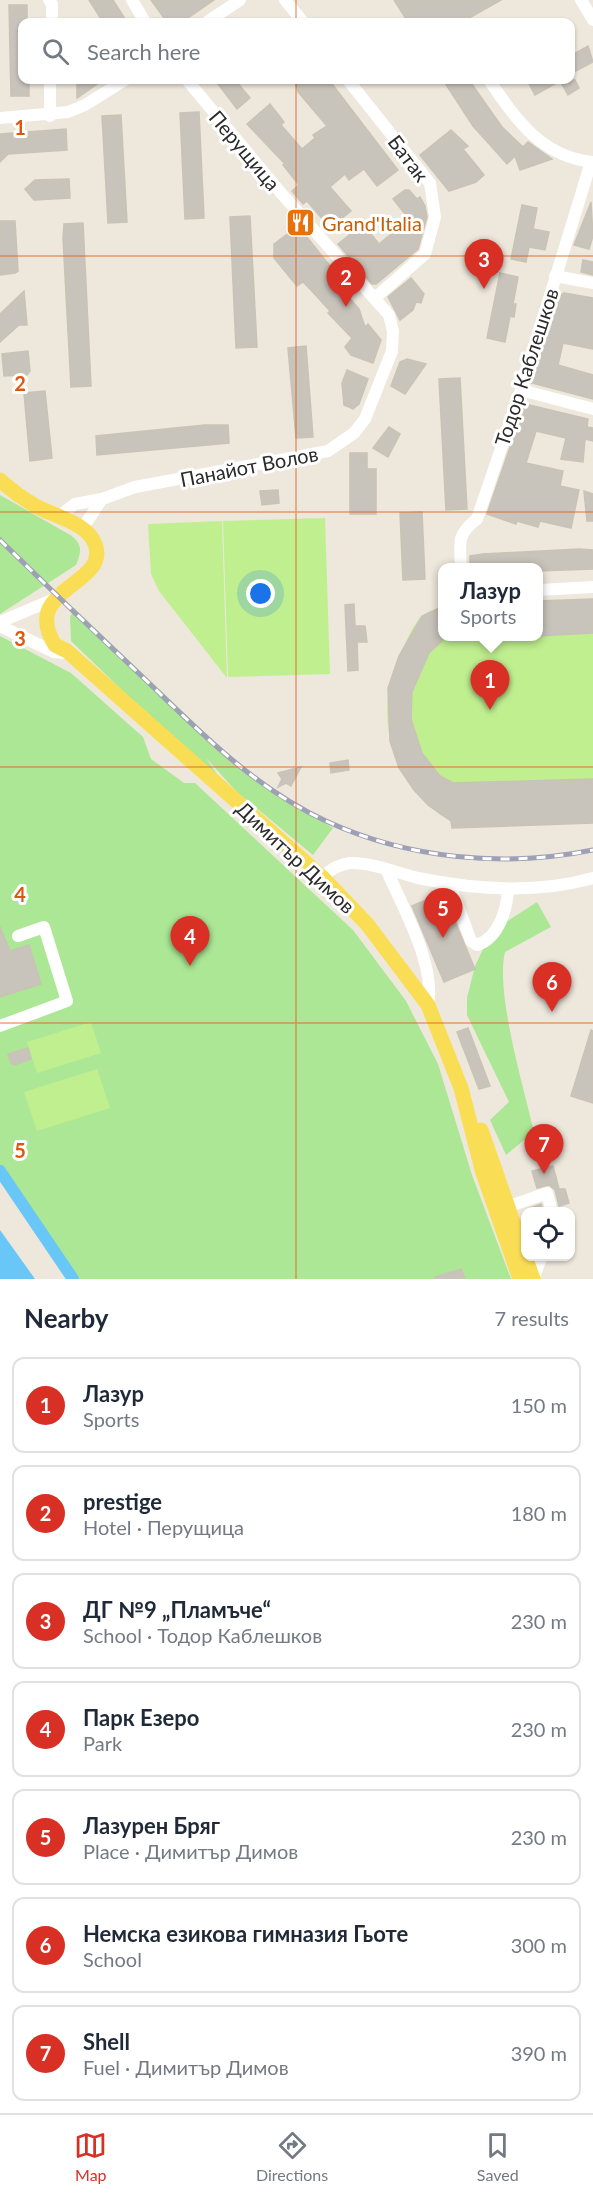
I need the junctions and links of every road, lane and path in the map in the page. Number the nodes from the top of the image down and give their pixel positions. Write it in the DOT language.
graph roads {
  1 [pos="49,0"];
  2 [pos="132,0"];
  3 [pos="240,0"];
  4 [pos="285,0"];
  5 [pos="581,0"];
  6 [pos="52,18"];
  7 [pos="143,18"];
  8 [pos="213,18"];
  9 [pos="300,18"];
  10 [pos="593,20"];
  11 [pos="50,84"];
  12 [pos="118,84"];
  13 [pos="190,84"];
  14 [pos="351,84"];
  15 [pos="492,84"];
  16 [pos="50,116"];
  17 [pos="0,118"];
  18 [pos="592,162"];
  19 [pos="555,276"];
  20 [pos="593,282"];
  21 [pos="375,298"];
  22 [pos="393,332"];
  23 [pos="520,390"];
  24 [pos="593,409"];
  25 [pos="0,480"];
  26 [pos="102,499"];
  27 [pos="58,516"];
  28 [pos="82,529"];
  29 [pos="461,563"];
  30 [pos="593,587"];
  31 [pos="543,590"];
  32 [pos="58,597"];
  33 [pos="0,624"];
  34 [pos="67,651"];
  35 [pos="387,871"];
  36 [pos="322,877"];
  37 [pos="593,878"];
  38 [pos="450,884"];
  39 [pos="508,889"];
  40 [pos="18,936"];
  41 [pos="428,1005"];
  42 [pos="0,1026"];
  43 [pos="467,1107"];
  44 [pos="507,1207"];
  45 [pos="551,1207"];
  46 [pos="540,1261"];
  47 [pos="520,1279"];
  48 [pos="533,1279"];
  1 -- 6 [label="street"];
  2 -- 7 [label="street"];
  3 -- 8 [label="street"];
  4 -- 9 [label="street"];
  5 -- 10 [label="street"];
  11 -- 16 [label="street"];
  12 -- 16 [label="street"];
  13 -- 21 [label="street, Перущица"];
  14 -- 21 [label="street, Батак"];
  15 -- 18 [label="street"];
  16 -- 17 [label="street"];
  18 -- 19 [label="street, Тодор Каблешков"];
  19 -- 20 [label="street"];
  19 -- 23 [label="street, Тодор Каблешков"];
  21 -- 22 [label="street, Перущица"];
  22 -- 26 [label="street, Панайот Волов"];
  23 -- 24 [label="street"];
  23 -- 29 [label="street, Тодор Каблешков"];
  25 -- 27 [label="main road"];
  26 -- 27 [label="street, Панайот Волов"];
  26 -- 28 [label="street"];
  27 -- 28 [label="main road"];
  28 -- 32 [label="main road"];
  30 -- 31 [label="street"];
  32 -- 33 [label="street"];
  32 -- 34 [label="main road, Димитър Димов"];
  33 -- 34 [label="street"];
  34 -- 36 [label="main road, Димитър Димов"];
  35 -- 36 [label="street"];
  35 -- 38 [label="street"];
  35 -- 41 [label="street"];
  36 -- 41 [label="main road, Димитър Димов"];
  37 -- 39 [label="street"];
  38 -- 39 [label="street"];
  38 -- 39 [label="street"];
  40 -- 42 [label="street"];
  41 -- 43 [label="main road, Димитър Димов"];
  43 -- 44 [label="main road, Димитър Димов"];
  43 -- 47 [label="main road, Димитър Димов"];
  44 -- 45 [label="street"];
  44 -- 48 [label="main road, Димитър Димов"];
  46 -- 48 [label="street"];
}
